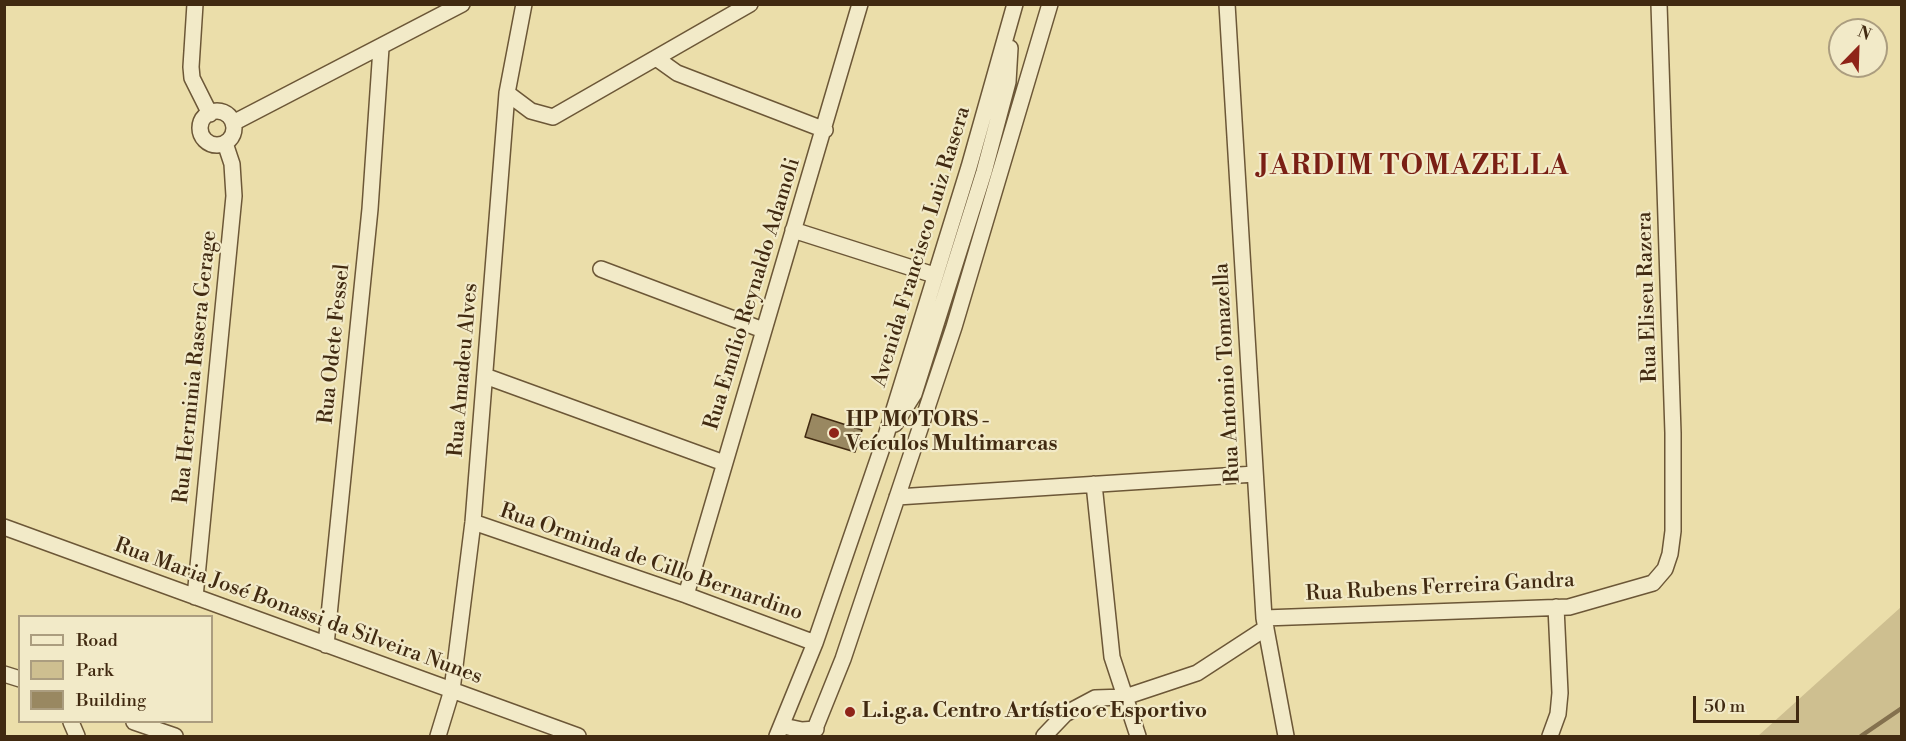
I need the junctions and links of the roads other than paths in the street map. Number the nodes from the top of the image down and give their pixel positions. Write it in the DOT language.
graph roads {
  1 [pos="195,4"];
  2 [pos="524,4"];
  3 [pos="750,4"];
  4 [pos="860,4"];
  5 [pos="1015,4"];
  6 [pos="1050,4"];
  7 [pos="1227,4"];
  8 [pos="1659,4"];
  9 [pos="456,6"];
  10 [pos="1011,21"];
  11 [pos="381,48"];
  12 [pos="656,58"];
  13 [pos="507,93"];
  14 [pos="210,114"];
  15 [pos="233,123"];
  16 [pos="825,130"];
  17 [pos="225,143"];
  18 [pos="794,230"];
  19 [pos="601,269"];
  20 [pos="934,274"];
  21 [pos="763,330"];
  22 [pos="485,376"];
  23 [pos="884,442"];
  24 [pos="724,463"];
  25 [pos="1255,474"];
  26 [pos="1094,484"];
  27 [pos="897,496"];
  28 [pos="473,522"];
  29 [pos="4,527"];
  30 [pos="1653,583"];
  31 [pos="686,595"];
  32 [pos="195,597"];
  33 [pos="1556,607"];
  34 [pos="1265,623"];
  35 [pos="815,643"];
  36 [pos="326,645"];
  37 [pos="452,690"];
  38 [pos="1125,697"];
  39 [pos="137,723"];
  40 [pos="780,731"];
  41 [pos="814,733"];
  42 [pos="175,736"];
  43 [pos="438,736"];
  44 [pos="578,736"];
  45 [pos="1044,736"];
  46 [pos="1138,736"];
  47 [pos="1286,736"];
  48 [pos="1550,736"];
  1 -- 14 [label="street"];
  2 -- 13 [label="street, Rua Amadeu Alves"];
  3 -- 12 [label="street"];
  4 -- 16 [label="street, Rua Emílio Reynaldo Adamoli"];
  5 -- 10 [label="street, Avenida Francisco Luiz Rasera"];
  6 -- 27 [label="street"];
  7 -- 25 [label="street, Rua Antonio Tomazella"];
  8 -- 30 [label="street, Rua Eliseu Razera"];
  9 -- 11 [label="street"];
  10 -- 20 [label="street, Avenida Francisco Luiz Rasera"];
  10 -- 23 [label="street"];
  11 -- 15 [label="street"];
  11 -- 36 [label="street, Rua Odete Fessel"];
  12 -- 13 [label="street"];
  12 -- 16 [label="street"];
  13 -- 22 [label="street, Rua Amadeu Alves"];
  14 -- 15 [label="street"];
  14 -- 17 [label="street"];
  15 -- 17 [label="street"];
  16 -- 18 [label="street, Rua Emílio Reynaldo Adamoli"];
  17 -- 32 [label="street, Rua Herminia Rasera Gerage"];
  18 -- 20 [label="street"];
  18 -- 21 [label="street, Rua Emílio Reynaldo Adamoli"];
  19 -- 21 [label="street"];
  20 -- 23 [label="street, Avenida Francisco Luiz Rasera"];
  21 -- 24 [label="street, Rua Emílio Reynaldo Adamoli"];
  22 -- 24 [label="street"];
  22 -- 28 [label="street, Rua Amadeu Alves"];
  23 -- 35 [label="street, Avenida Francisco Luiz Rasera"];
  24 -- 31 [label="street, Rua Emílio Reynaldo Adamoli"];
  25 -- 26 [label="street"];
  25 -- 34 [label="street, Rua Antonio Tomazella"];
  26 -- 27 [label="street"];
  26 -- 38 [label="street"];
  27 -- 41 [label="street"];
  28 -- 31 [label="street, Rua Orminda de Cillo Bernardino"];
  28 -- 37 [label="street, Rua Amadeu Alves"];
  29 -- 32 [label="street, Rua Maria José Bonassi da Silveira Nunes"];
  30 -- 33 [label="street, Rua Rubens Ferreira Gandra"];
  31 -- 35 [label="street, Rua Orminda de Cillo Bernardino"];
  32 -- 36 [label="street, Rua Maria José Bonassi da Silveira Nunes"];
  33 -- 34 [label="street, Rua Rubens Ferreira Gandra"];
  33 -- 48 [label="street"];
  34 -- 38 [label="street"];
  34 -- 47 [label="street, Rua Antonio Tomazella"];
  35 -- 40 [label="street, Avenida Francisco Luiz Rasera"];
  36 -- 37 [label="street, Rua Maria José Bonassi da Silveira Nunes"];
  37 -- 43 [label="street, Rua Amadeu Alves"];
  37 -- 44 [label="street, Rua Maria José Bonassi da Silveira Nunes"];
  38 -- 45 [label="street"];
  38 -- 46 [label="street"];
  39 -- 42 [label="street"];
  40 -- 41 [label="street"];
}
